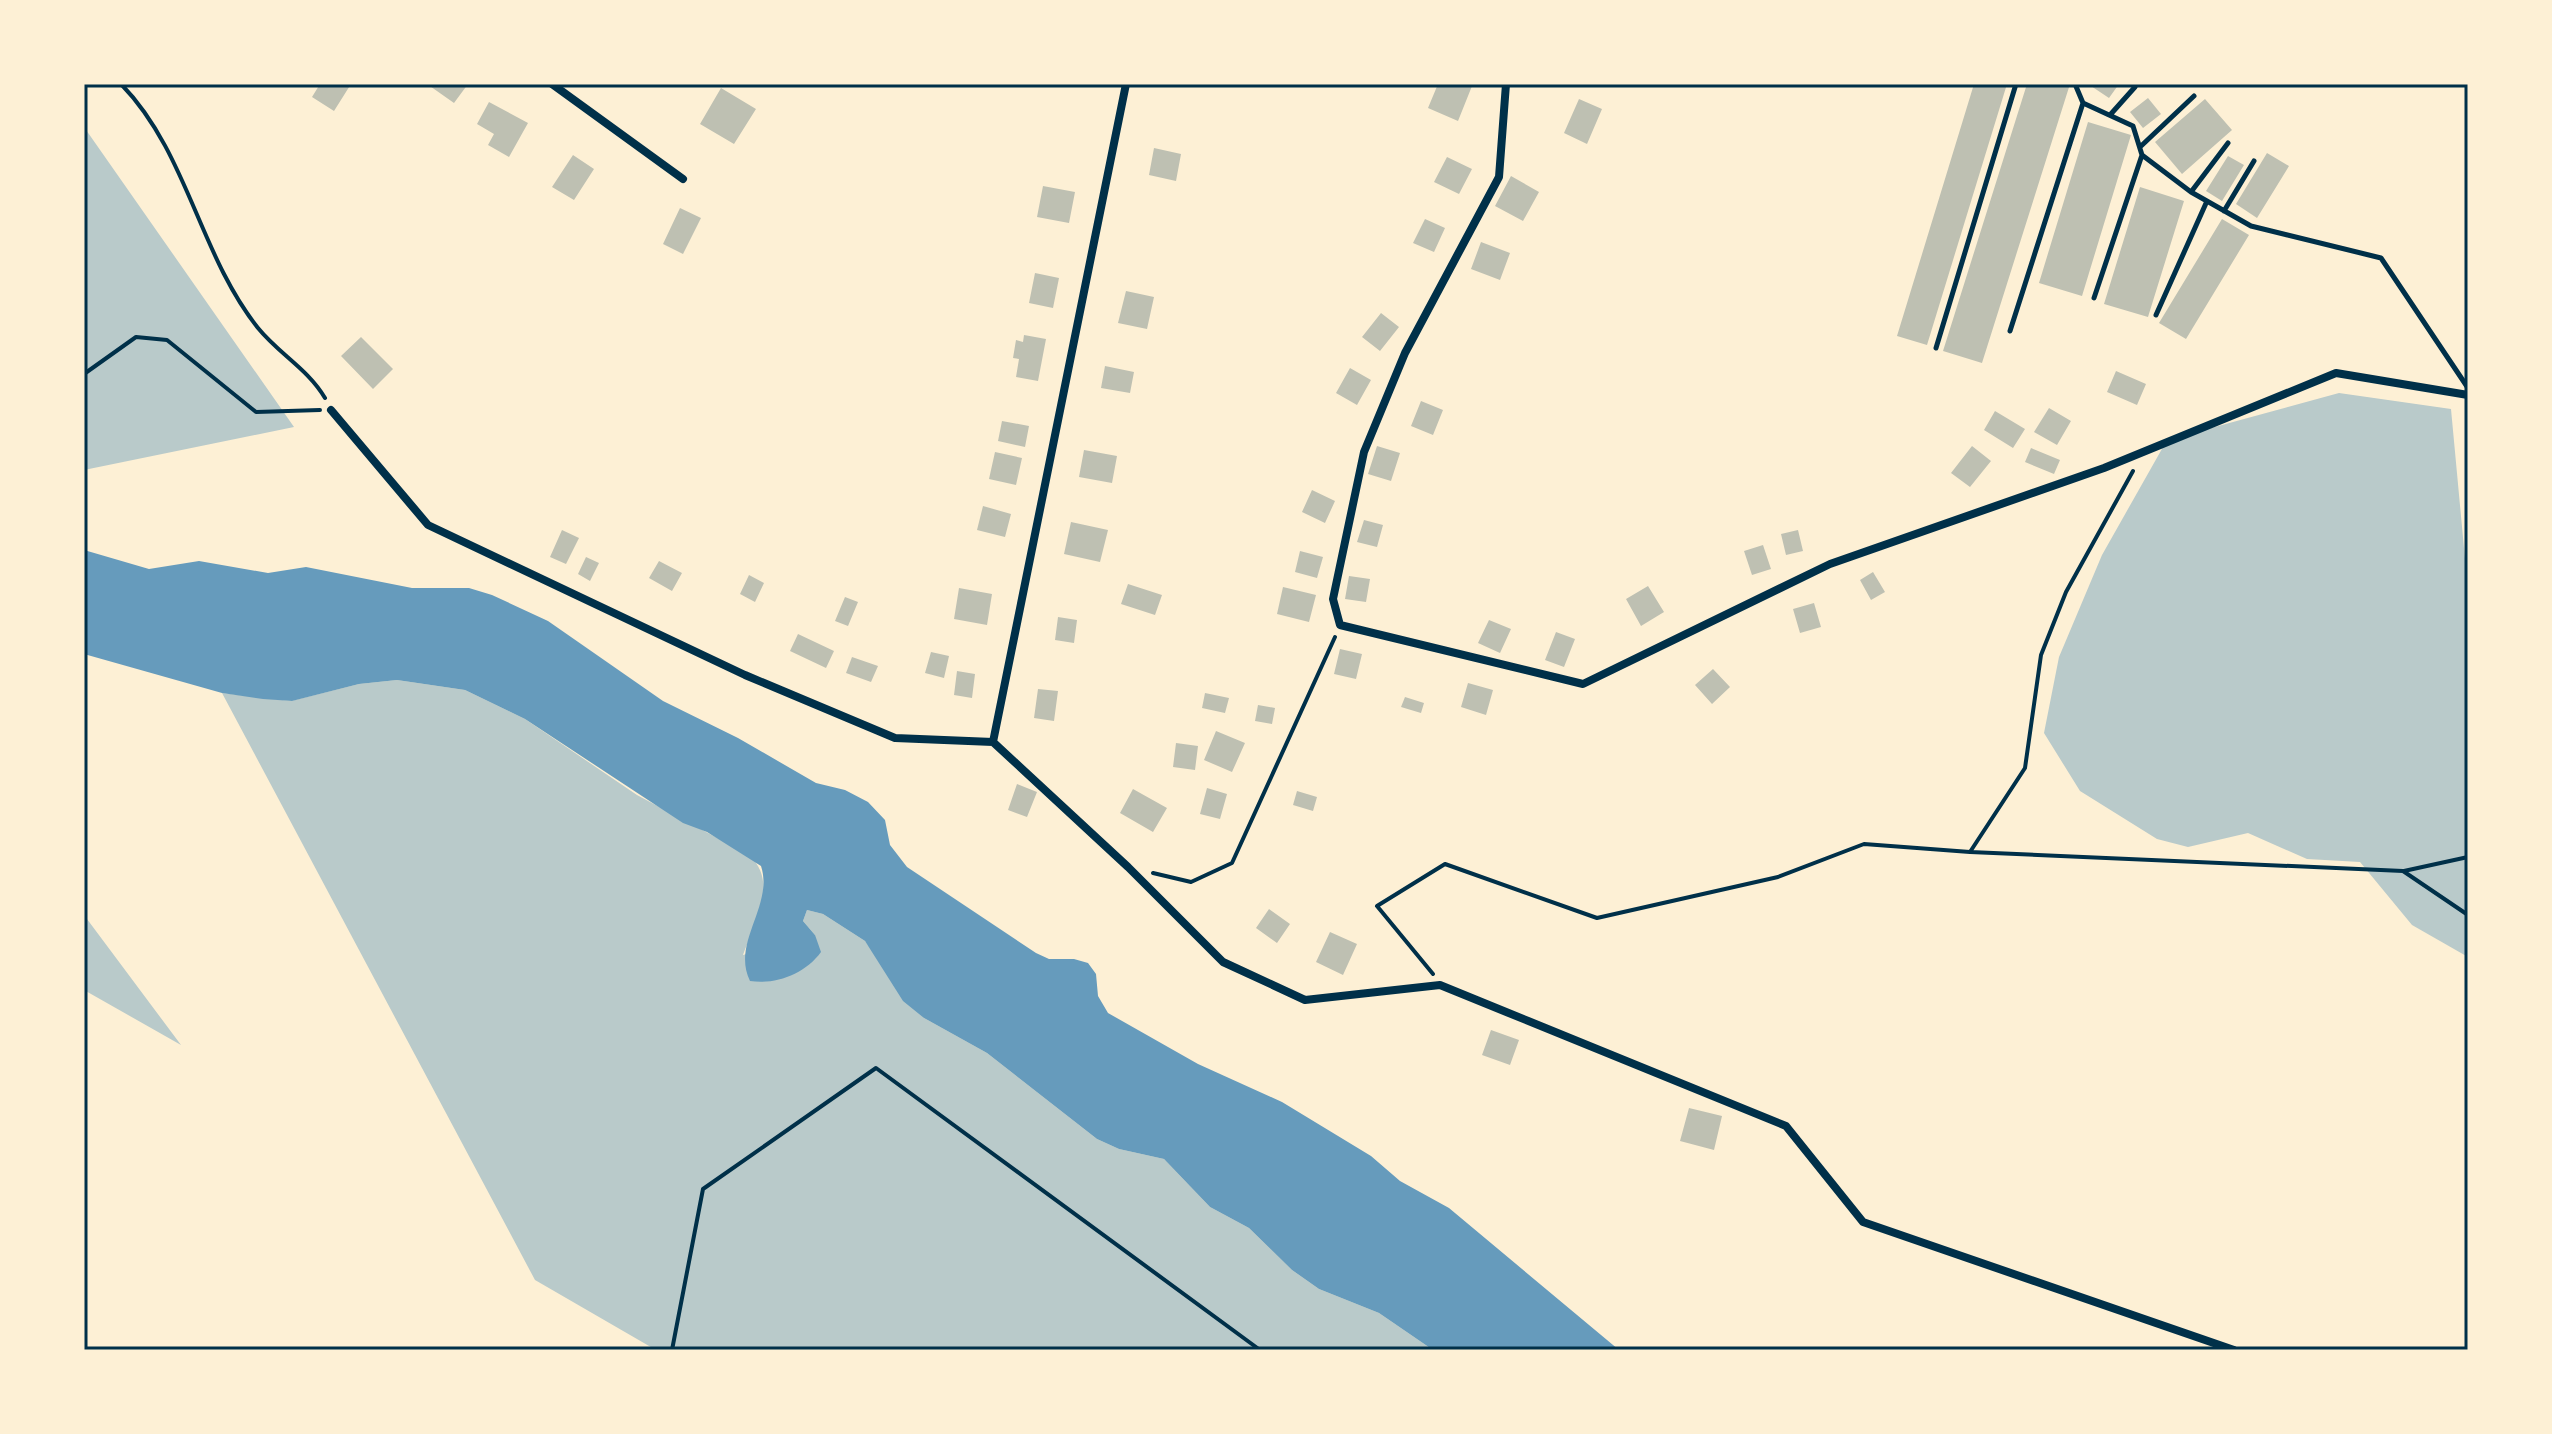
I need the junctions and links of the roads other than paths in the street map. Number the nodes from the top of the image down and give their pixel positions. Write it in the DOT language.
graph roads {
  1 [pos="552,84"];
  2 [pos="1126,84"];
  3 [pos="1506,84"];
  4 [pos="2016,84"];
  5 [pos="2075,84"];
  6 [pos="2135,87"];
  7 [pos="2194,96"];
  8 [pos="2083,103"];
  9 [pos="2110,115"];
  10 [pos="2228,143"];
  11 [pos="2140,147"];
  12 [pos="2142,155"];
  13 [pos="2254,161"];
  14 [pos="683,179"];
  15 [pos="2191,192"];
  16 [pos="2207,201"];
  17 [pos="2224,211"];
  18 [pos="2094,298"];
  19 [pos="2156,315"];
  20 [pos="2010,331"];
  21 [pos="1936,348"];
  22 [pos="2468,388"];
  23 [pos="2468,395"];
  24 [pos="331,410"];
  25 [pos="993,742"];
  26 [pos="2234,1350"];
  1 -- 14 [label="street"];
  2 -- 25 [label="street"];
  3 -- 23 [label="street"];
  4 -- 21 [label="lane"];
  5 -- 8 [label="lane"];
  6 -- 9 [label="lane"];
  7 -- 11 [label="lane"];
  8 -- 9 [label="lane"];
  8 -- 20 [label="lane"];
  9 -- 11 [label="lane"];
  10 -- 15 [label="lane"];
  11 -- 12 [label="lane"];
  12 -- 15 [label="lane"];
  12 -- 18 [label="lane"];
  13 -- 17 [label="lane"];
  15 -- 16 [label="lane"];
  16 -- 17 [label="lane"];
  16 -- 19 [label="lane"];
  17 -- 22 [label="lane"];
  24 -- 25 [label="street"];
  25 -- 26 [label="street"];
}
